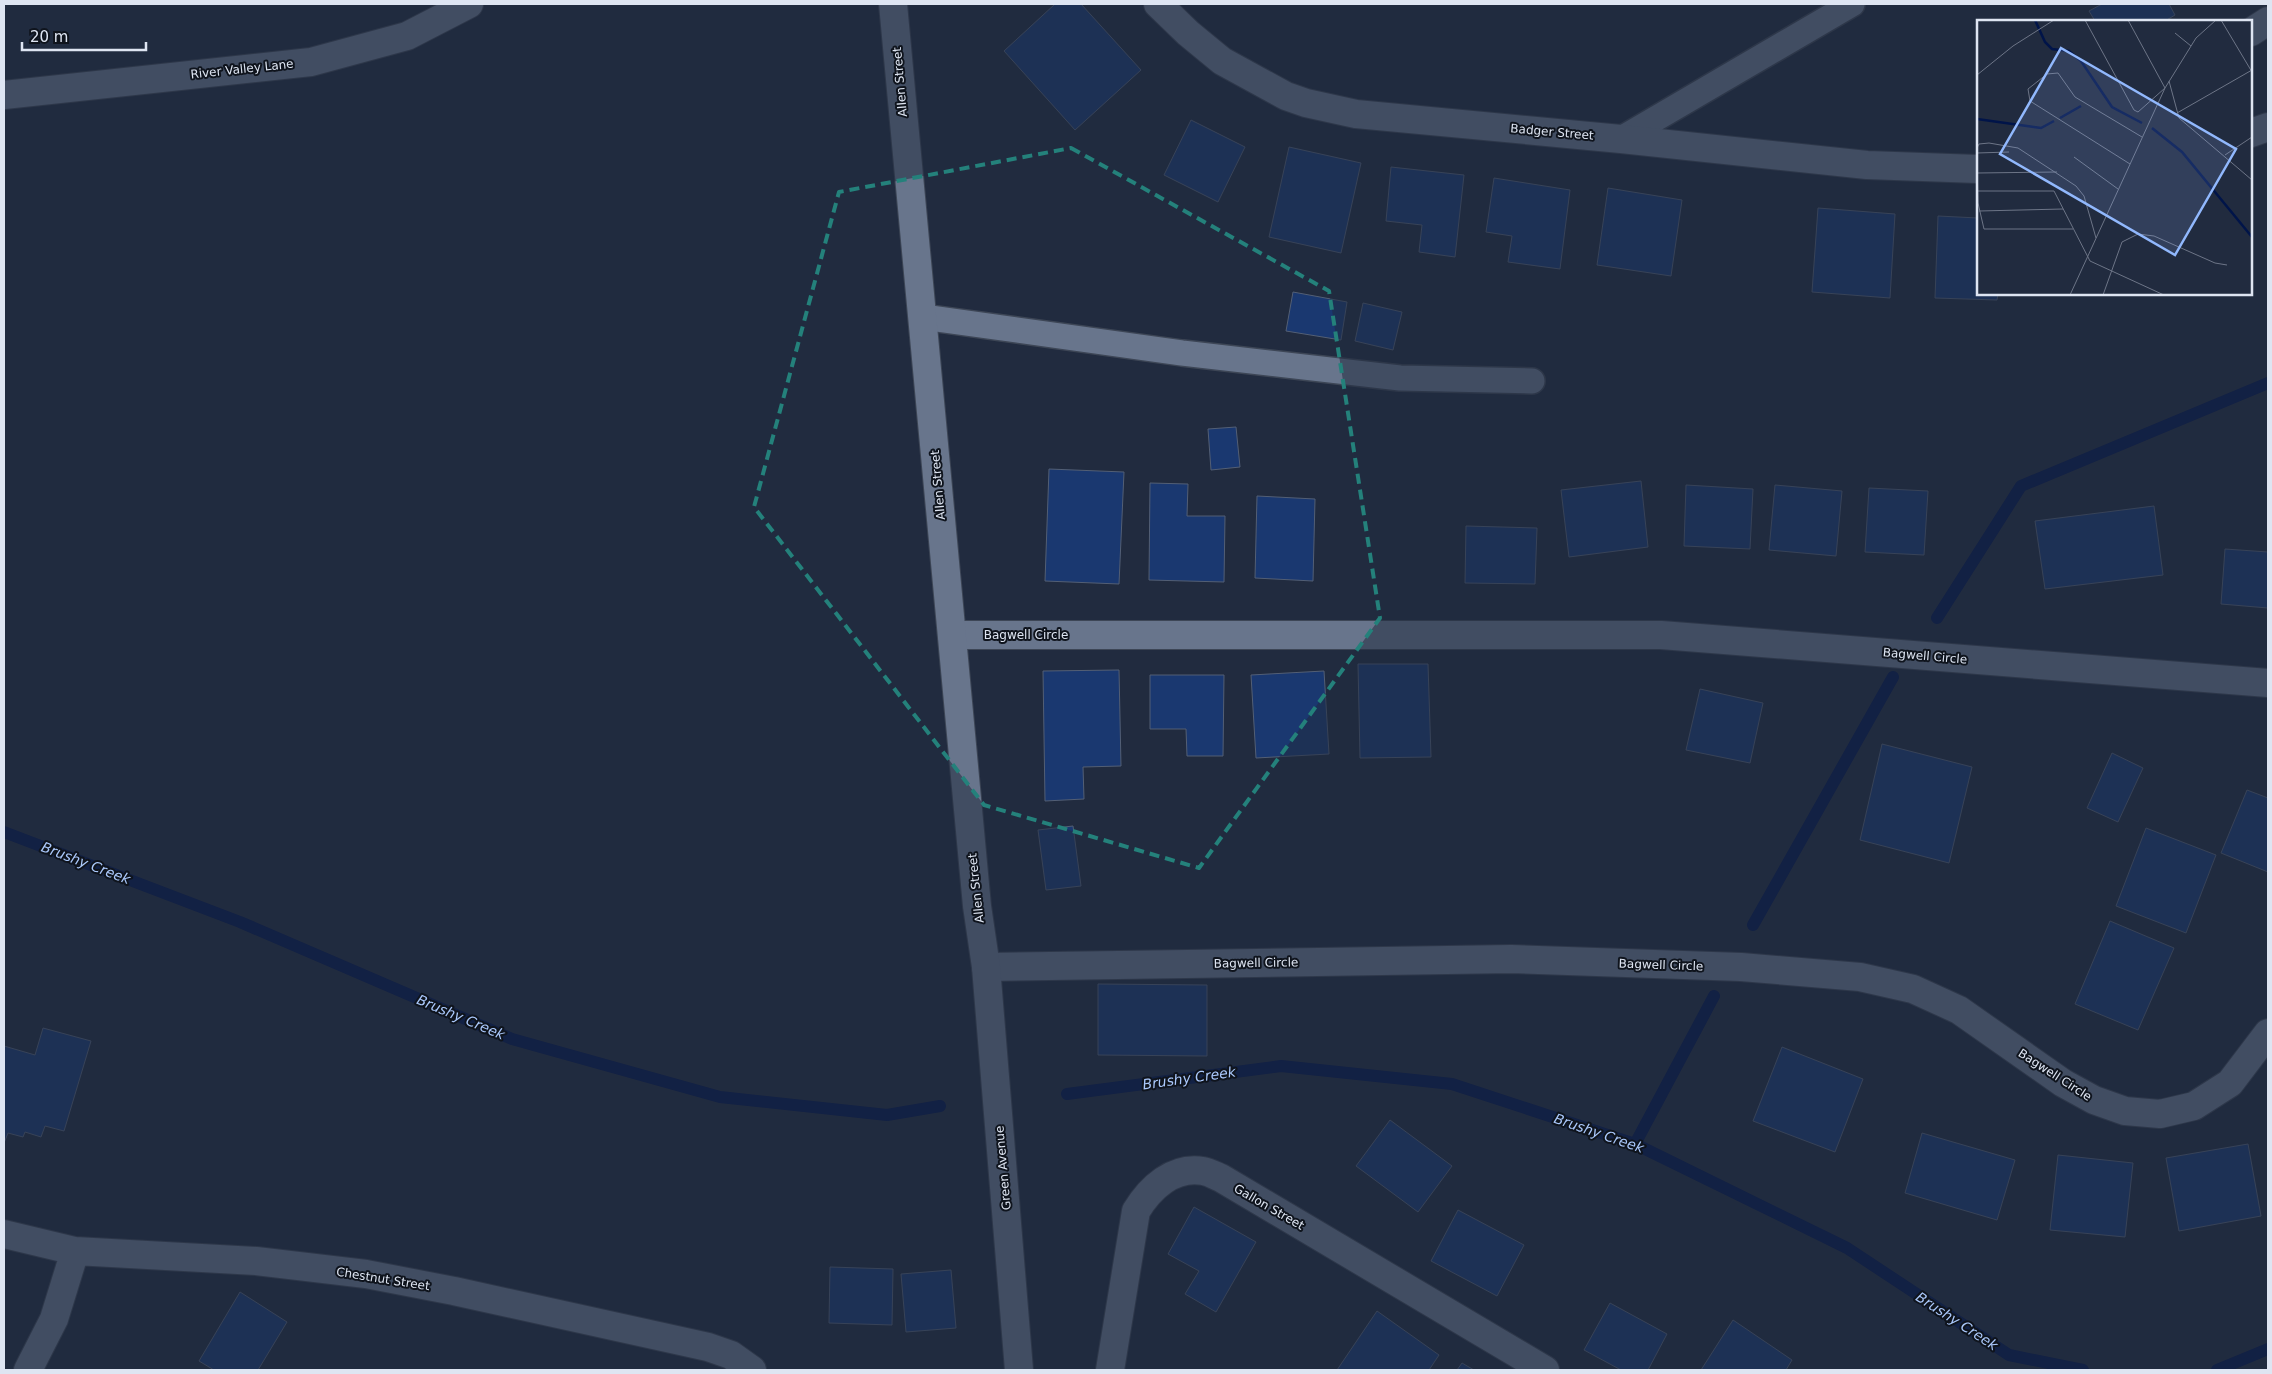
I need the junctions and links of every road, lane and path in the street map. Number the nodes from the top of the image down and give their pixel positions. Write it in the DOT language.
graph roads {
  1 [pos="469,4"];
  2 [pos="893,4"];
  3 [pos="1158,4"];
  4 [pos="1852,4"];
  5 [pos="2268,21"];
  6 [pos="2252,31"];
  7 [pos="4,95"];
  8 [pos="2268,128"];
  9 [pos="2252,133"];
  10 [pos="1621,138"];
  11 [pos="1977,168"];
  12 [pos="923,317"];
  13 [pos="1532,381"];
  14 [pos="952,635"];
  15 [pos="2268,683"];
  16 [pos="986,967"];
  17 [pos="2268,1033"];
  18 [pos="4,1234"];
  19 [pos="75,1251"];
  20 [pos="28,1370"];
  21 [pos="752,1370"];
  22 [pos="1019,1370"];
  23 [pos="1110,1370"];
  24 [pos="1544,1370"];
  1 -- 7 [label="street, River Valley Lane"];
  2 -- 12 [label="street, Allen Street"];
  3 -- 10 [label="street, Badger Street"];
  4 -- 10 [label="lane"];
  5 -- 6 [label="street"];
  8 -- 9 [label="street"];
  10 -- 11 [label="street, Badger Street"];
  12 -- 13 [label="lane"];
  12 -- 14 [label="street, Allen Street"];
  14 -- 15 [label="street, Bagwell Circle"];
  14 -- 16 [label="street, Allen Street"];
  16 -- 17 [label="street, Bagwell Circle"];
  16 -- 22 [label="street, Green Avenue"];
  18 -- 19 [label="street, Chestnut Street"];
  19 -- 20 [label="street"];
  19 -- 21 [label="street, Chestnut Street"];
  23 -- 24 [label="street, Gallon Street"];
}
